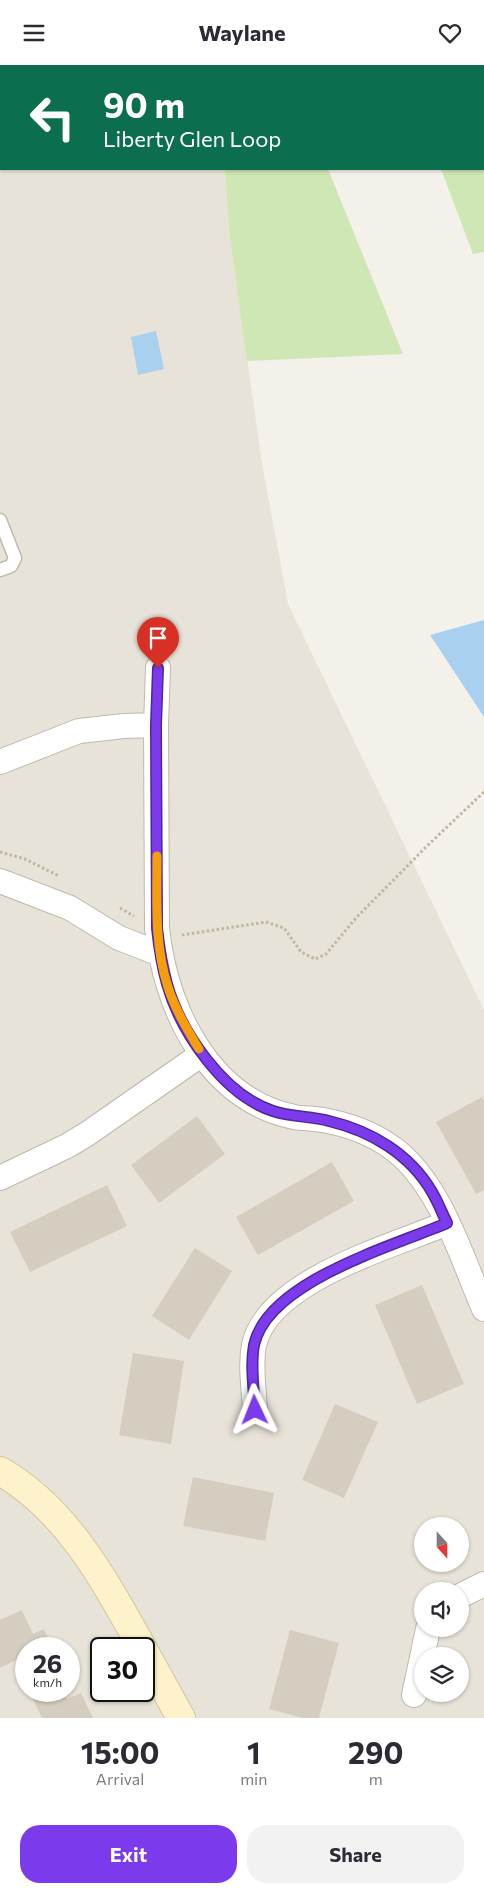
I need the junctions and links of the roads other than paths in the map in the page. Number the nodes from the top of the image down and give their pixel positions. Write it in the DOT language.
graph roads {
  1 [pos="0,520"];
  2 [pos="0,570"];
  3 [pos="158,668"];
  4 [pos="156,725"];
  5 [pos="0,762"];
  6 [pos="0,881"];
  7 [pos="160,954"];
  8 [pos="202,1054"];
  9 [pos="0,1178"];
  10 [pos="447,1223"];
  11 [pos="484,1309"];
  12 [pos="255,1410"];
  13 [pos="0,1471"];
  14 [pos="484,1584"];
  15 [pos="469,1592"];
  16 [pos="136,1637"];
  17 [pos="155,1671"];
  18 [pos="181,1718"];
  1 -- 2 [label="lane"];
  3 -- 4 [label="street"];
  4 -- 5 [label="street"];
  4 -- 7 [label="street"];
  6 -- 7 [label="street"];
  7 -- 8 [label="street"];
  8 -- 9 [label="street"];
  8 -- 10 [label="street"];
  10 -- 11 [label="street"];
  10 -- 12 [label="street"];
  13 -- 16 [label="street"];
  14 -- 15 [label="street"];
  17 -- 18 [label="street"];
}
